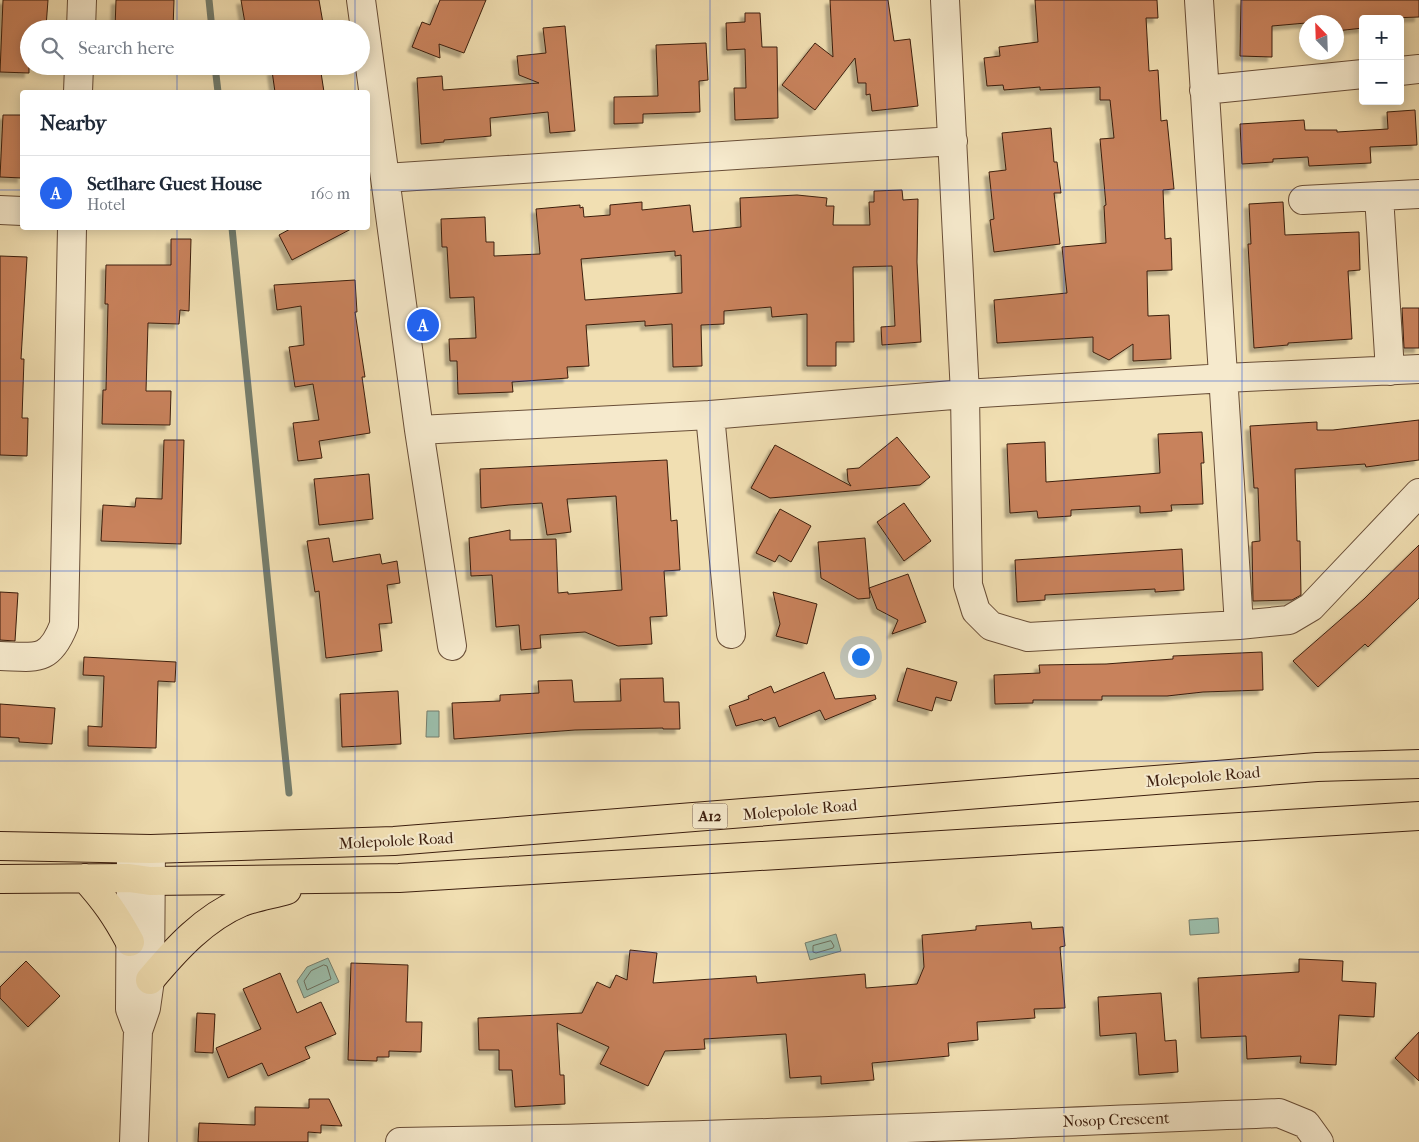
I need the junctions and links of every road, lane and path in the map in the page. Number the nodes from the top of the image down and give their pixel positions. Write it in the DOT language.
graph roads {
  1 [pos="82,0"];
  2 [pos="361,0"];
  3 [pos="945,0"];
  4 [pos="1199,0"];
  5 [pos="81,20"];
  6 [pos="364,20"];
  7 [pos="370,67"];
  8 [pos="1419,69"];
  9 [pos="1404,71"];
  10 [pos="1359,74"];
  11 [pos="79,75"];
  12 [pos="78,90"];
  13 [pos="1204,90"];
  14 [pos="953,141"];
  15 [pos="385,178"];
  16 [pos="1419,194"];
  17 [pos="1379,196"];
  18 [pos="1303,200"];
  19 [pos="0,210"];
  20 [pos="20,211"];
  21 [pos="72,230"];
  22 [pos="1419,369"];
  23 [pos="1390,370"];
  24 [pos="1225,378"];
  25 [pos="965,394"];
  26 [pos="710,415"];
  27 [pos="419,430"];
  28 [pos="1419,493"];
  29 [pos="1240,625"];
  30 [pos="731,634"];
  31 [pos="452,646"];
  32 [pos="0,656"];
  33 [pos="1414,762"];
  34 [pos="1416,817"];
  35 [pos="0,846"];
  36 [pos="141,849"];
  37 [pos="85,878"];
  38 [pos="0,879"];
  39 [pos="140,880"];
  40 [pos="322,880"];
  41 [pos="130,942"];
  42 [pos="150,980"];
  43 [pos="138,1031"];
  44 [pos="991,1133"];
  45 [pos="1313,1133"];
  46 [pos="506,1141"];
  47 [pos="134,1142"];
  48 [pos="400,1142"];
  1 -- 5 [label="street"];
  2 -- 6 [label="street"];
  3 -- 14 [label="street"];
  4 -- 13 [label="street"];
  7 -- 15 [label="street"];
  8 -- 9 [label="street"];
  10 -- 13 [label="street"];
  11 -- 12 [label="street"];
  13 -- 24 [label="street"];
  14 -- 15 [label="street"];
  14 -- 25 [label="street"];
  15 -- 27 [label="street"];
  16 -- 17 [label="street"];
  17 -- 18 [label="street"];
  17 -- 23 [label="street"];
  19 -- 20 [label="street"];
  21 -- 32 [label="street"];
  22 -- 23 [label="street"];
  23 -- 24 [label="street"];
  24 -- 25 [label="street"];
  24 -- 29 [label="street"];
  25 -- 26 [label="street"];
  25 -- 29 [label="street"];
  26 -- 27 [label="street"];
  26 -- 30 [label="street"];
  27 -- 31 [label="street"];
  28 -- 29 [label="street"];
  33 -- 36 [label="main road, Molepolole Road / A12"];
  34 -- 40 [label="main road"];
  35 -- 36 [label="main road, Molepolole Road / A12"];
  36 -- 39 [label="street"];
  37 -- 38 [label="main road"];
  37 -- 39 [label="main road"];
  37 -- 41 [label="main road"];
  39 -- 40 [label="main road"];
  39 -- 41 [label="street"];
  39 -- 42 [label="street"];
  40 -- 42 [label="main road"];
  41 -- 43 [label="street"];
  42 -- 43 [label="street"];
  43 -- 47 [label="street"];
  44 -- 45 [label="street, Nosop Crescent"];
  44 -- 46 [label="street, Nosop Crescent"];
  46 -- 48 [label="street, Nosop Crescent"];
}
